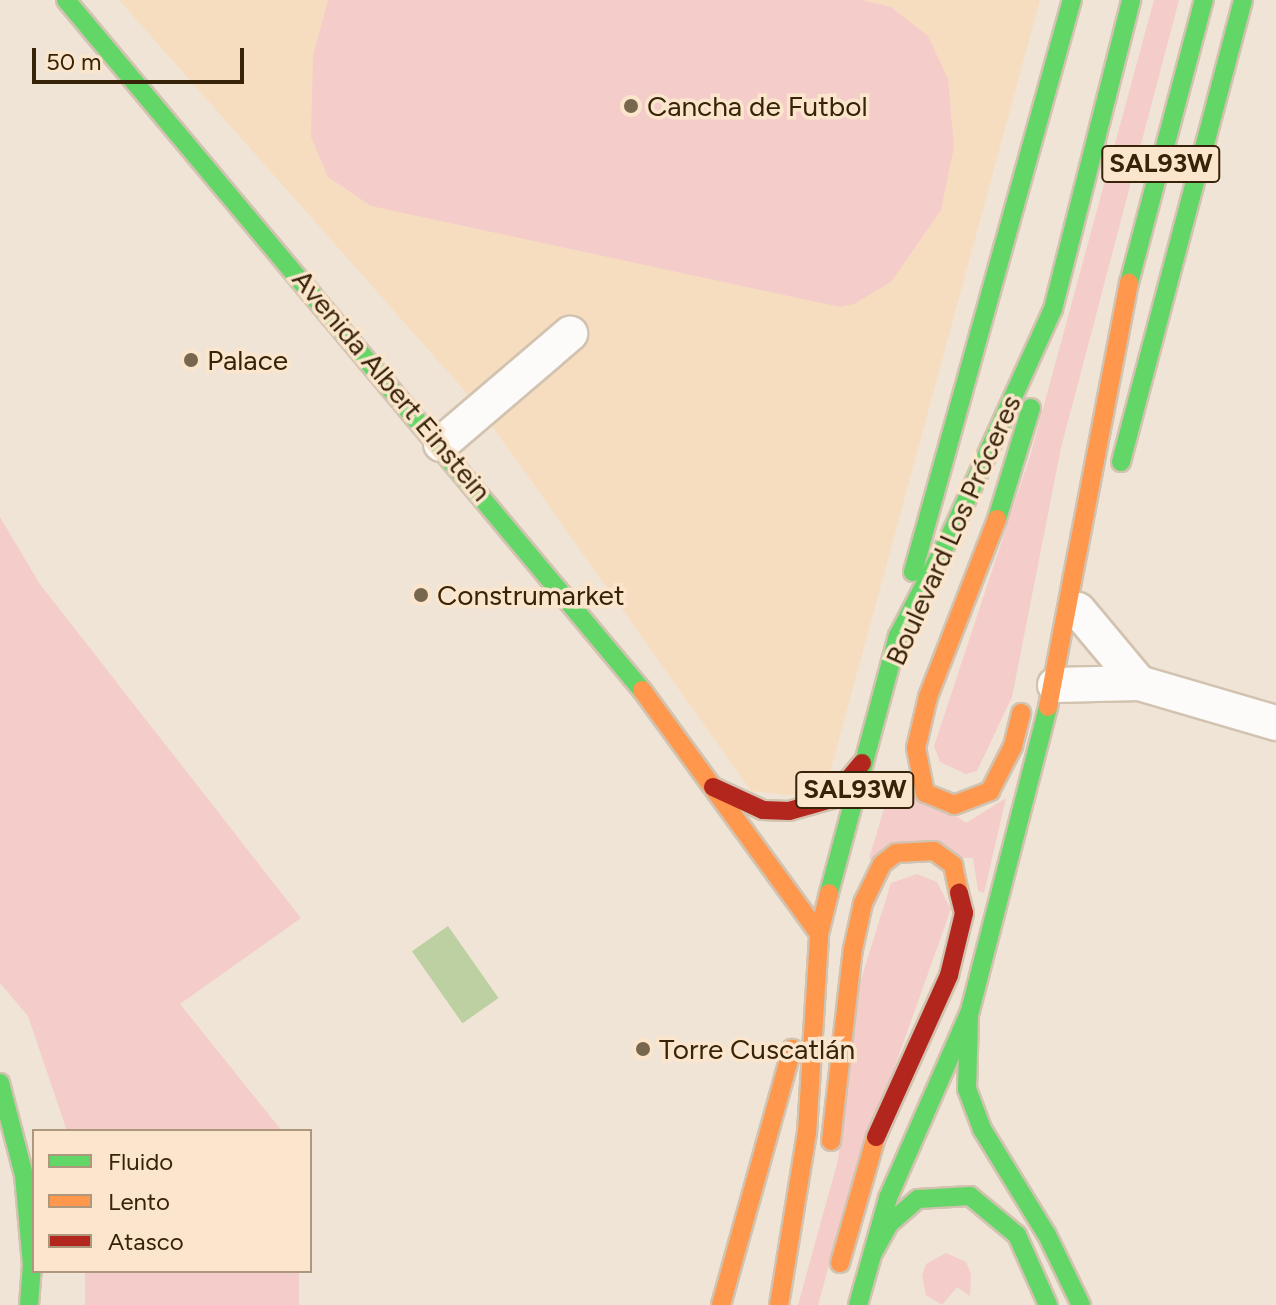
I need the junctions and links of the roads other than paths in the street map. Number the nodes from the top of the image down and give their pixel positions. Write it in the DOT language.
graph roads {
  1 [pos="66,0"];
  2 [pos="1072,0"];
  3 [pos="1131,0"];
  4 [pos="1204,0"];
  5 [pos="1243,0"];
  6 [pos="1053,309"];
  7 [pos="1117,327"];
  8 [pos="570,334"];
  9 [pos="1078,440"];
  10 [pos="441,444"];
  11 [pos="1115,485"];
  12 [pos="1099,544"];
  13 [pos="1078,610"];
  14 [pos="898,636"];
  15 [pos="1046,683"];
  16 [pos="1139,683"];
  17 [pos="1276,723"];
  18 [pos="862,763"];
  19 [pos="704,781"];
  20 [pos="819,934"];
  21 [pos="970,1011"];
  22 [pos="0,1083"];
  23 [pos="828,1157"];
  24 [pos="814,1210"];
  25 [pos="866,1265"];
  26 [pos="837,1278"];
  27 [pos="29,1305"];
  28 [pos="721,1305"];
  29 [pos="780,1305"];
  30 [pos="858,1305"];
  31 [pos="1048,1305"];
  32 [pos="1081,1305"];
  1 -- 10 [label="main road, Avenida Albert Einstein"];
  2 -- 14 [label="main road"];
  3 -- 6 [label="main road, Boulevard Los Próceres / SAL93W"];
  4 -- 7 [label="main road, SAL93W"];
  5 -- 11 [label="main road"];
  6 -- 14 [label="main road, Boulevard Los Próceres / SAL93W"];
  6 -- 15 [label="main road"];
  7 -- 9 [label="main road"];
  7 -- 15 [label="main road, SAL93W"];
  8 -- 10 [label="street"];
  10 -- 19 [label="main road, Avenida Albert Einstein"];
  12 -- 13 [label="main road"];
  13 -- 15 [label="main road"];
  13 -- 16 [label="street"];
  14 -- 18 [label="main road, Boulevard Los Próceres / SAL93W"];
  15 -- 16 [label="street"];
  15 -- 21 [label="main road, SAL93W"];
  16 -- 17 [label="street"];
  18 -- 19 [label="main road, Avenida Albert Einstein"];
  18 -- 20 [label="main road, Boulevard Los Próceres / SAL93W"];
  19 -- 20 [label="main road, Avenida Albert Einstein"];
  20 -- 28 [label="main road"];
  20 -- 29 [label="main road, Boulevard Los Próceres / SAL93W"];
  21 -- 25 [label="main road, SAL93W"];
  21 -- 32 [label="main road"];
  22 -- 27 [label="main road"];
  23 -- 26 [label="main road"];
  24 -- 29 [label="main road"];
  25 -- 30 [label="main road, SAL93W"];
  25 -- 31 [label="main road"];
}
